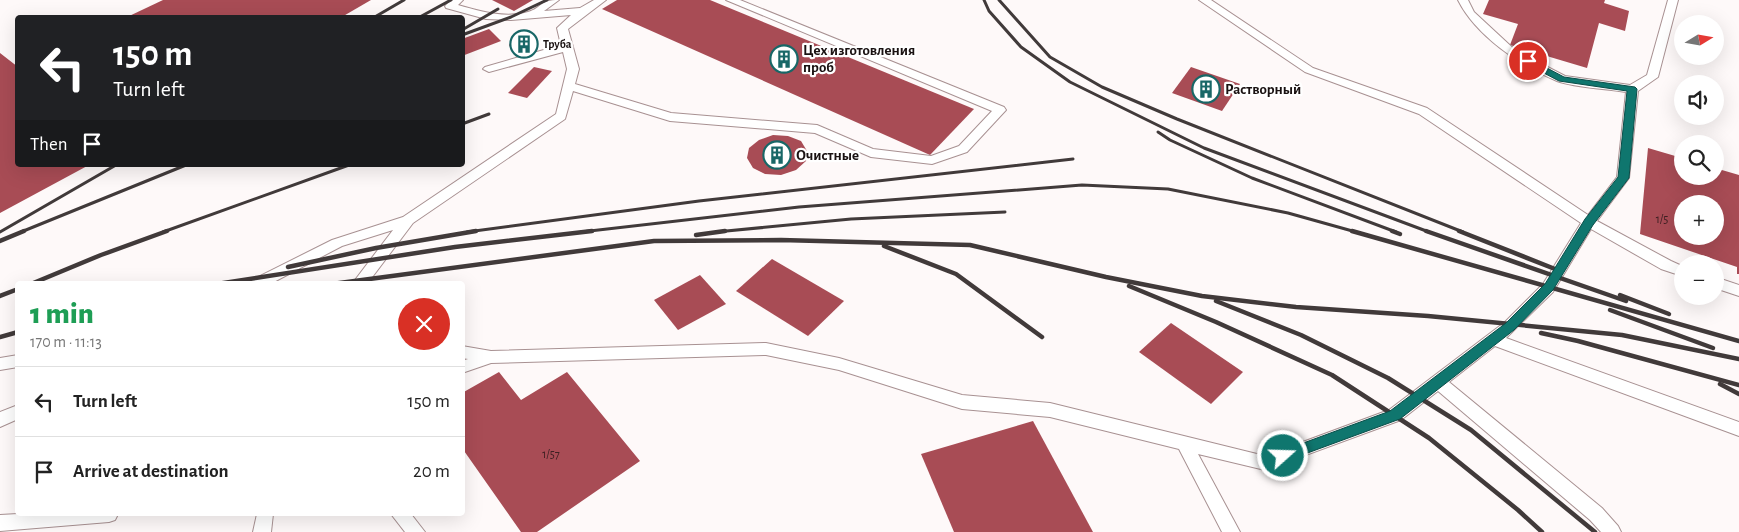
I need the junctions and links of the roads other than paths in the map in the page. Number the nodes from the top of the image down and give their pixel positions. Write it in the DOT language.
graph roads {
  1 [pos="458,0"];
  2 [pos="554,0"];
  3 [pos="601,0"];
  4 [pos="731,0"];
  5 [pos="1204,0"];
  6 [pos="1463,0"];
  7 [pos="1673,0"];
  8 [pos="493,7"];
  9 [pos="584,11"];
  10 [pos="480,15"];
  11 [pos="531,16"];
  12 [pos="568,47"];
  13 [pos="489,69"];
  14 [pos="568,86"];
  15 [pos="1632,89"];
  16 [pos="408,220"];
  17 [pos="1589,222"];
  18 [pos="1674,268"];
  19 [pos="263,281"];
  20 [pos="361,281"];
  21 [pos="1724,285"];
  22 [pos="1739,291"];
  23 [pos="1493,339"];
  24 [pos="465,352"];
  25 [pos="492,357"];
  26 [pos="15,362"];
  27 [pos="0,364"];
  28 [pos="465,366"];
  29 [pos="1438,382"];
  30 [pos="15,412"];
  31 [pos="0,420"];
  32 [pos="1739,429"];
  33 [pos="1185,444"];
  34 [pos="85,516"];
  35 [pos="265,516"];
  36 [pos="402,516"];
  37 [pos="0,523"];
  38 [pos="262,532"];
  39 [pos="416,532"];
  40 [pos="1231,532"];
  41 [pos="1612,532"];
  1 -- 10 [label="lane"];
  2 -- 11 [label="lane"];
  3 -- 9 [label="lane"];
  4 -- 14 [label="lane"];
  5 -- 17 [label="lane"];
  6 -- 15 [label="lane"];
  7 -- 15 [label="lane"];
  8 -- 10 [label="lane"];
  9 -- 11 [label="lane"];
  9 -- 12 [label="lane"];
  10 -- 11 [label="lane"];
  12 -- 13 [label="lane"];
  12 -- 14 [label="lane"];
  14 -- 16 [label="lane"];
  15 -- 17 [label="lane"];
  16 -- 19 [label="lane"];
  16 -- 20 [label="lane"];
  17 -- 18 [label="lane"];
  17 -- 23 [label="lane"];
  21 -- 22 [label="lane"];
  23 -- 29 [label="lane"];
  23 -- 32 [label="lane"];
  24 -- 25 [label="lane"];
  25 -- 28 [label="lane"];
  25 -- 33 [label="lane"];
  26 -- 27 [label="lane"];
  29 -- 33 [label="lane"];
  29 -- 41 [label="lane"];
  30 -- 31 [label="lane"];
  33 -- 40 [label="lane"];
  34 -- 37 [label="lane"];
  35 -- 38 [label="lane"];
  36 -- 39 [label="lane"];
}
